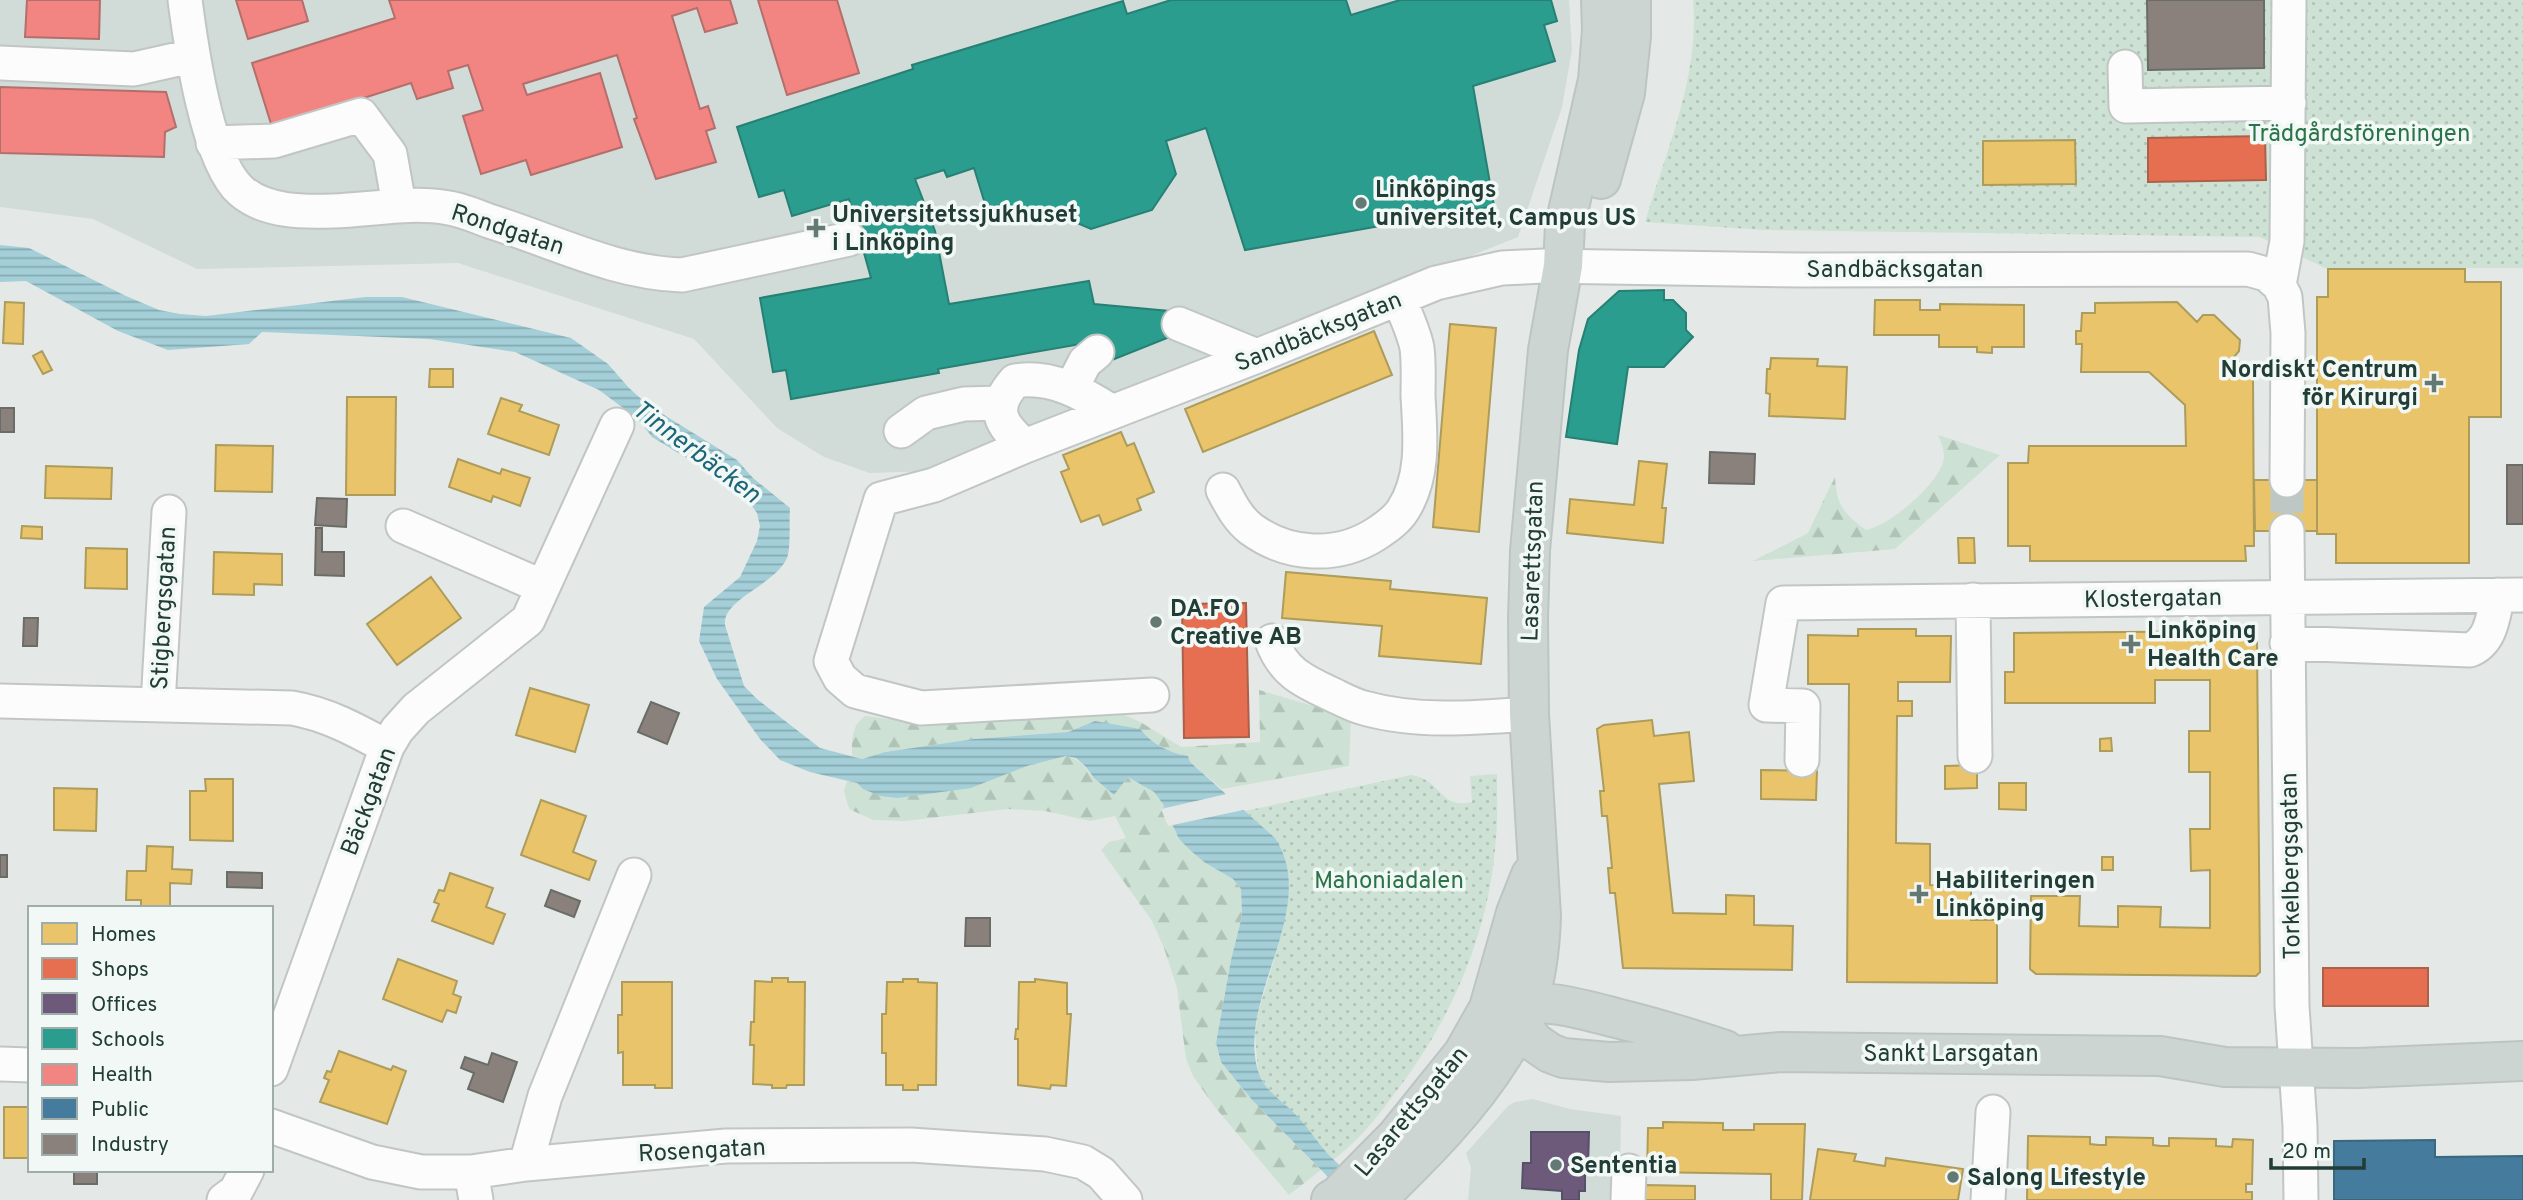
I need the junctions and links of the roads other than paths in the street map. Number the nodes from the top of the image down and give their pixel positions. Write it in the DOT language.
graph roads {
  1 [pos="185,0"];
  2 [pos="1601,0"];
  3 [pos="1631,0"];
  4 [pos="2290,0"];
  5 [pos="192,56"];
  6 [pos="0,63"];
  7 [pos="2126,66"];
  8 [pos="2289,103"];
  9 [pos="213,143"];
  10 [pos="399,205"];
  11 [pos="849,239"];
  12 [pos="1563,266"];
  13 [pos="2279,285"];
  14 [pos="1399,298"];
  15 [pos="1179,324"];
  16 [pos="1097,352"];
  17 [pos="1257,356"];
  18 [pos="1070,389"];
  19 [pos="1000,403"];
  20 [pos="1112,412"];
  21 [pos="618,425"];
  22 [pos="901,431"];
  23 [pos="1025,446"];
  24 [pos="2287,480"];
  25 [pos="1223,490"];
  26 [pos="169,512"];
  27 [pos="403,526"];
  28 [pos="2287,531"];
  29 [pos="543,587"];
  30 [pos="2510,595"];
  31 [pos="2286,596"];
  32 [pos="1973,600"];
  33 [pos="1272,641"];
  34 [pos="2287,643"];
  35 [pos="1152,695"];
  36 [pos="0,701"];
  37 [pos="158,704"];
  38 [pos="1529,714"];
  39 [pos="387,747"];
  40 [pos="1975,756"];
  41 [pos="1802,760"];
  42 [pos="634,875"];
  43 [pos="1513,1011"];
  44 [pos="2294,1055"];
  45 [pos="1741,1056"];
  46 [pos="2523,1060"];
  47 [pos="273,1063"];
  48 [pos="0,1064"];
  49 [pos="28,1065"];
  50 [pos="1457,1089"];
  51 [pos="1993,1112"];
  52 [pos="273,1127"];
  53 [pos="526,1164"];
  54 [pos="246,1172"];
  55 [pos="473,1186"];
  56 [pos="224,1200"];
  57 [pos="1125,1200"];
  58 [pos="1331,1200"];
  59 [pos="1376,1200"];
  60 [pos="1988,1200"];
  61 [pos="2301,1200"];
  1 -- 5 [label="street, Rondgatan"];
  2 -- 12 [label="main road, Lasarettsgatan"];
  3 -- 12 [label="main road, Lasarettsgatan"];
  4 -- 8 [label="street"];
  5 -- 6 [label="street"];
  5 -- 9 [label="street, Rondgatan"];
  7 -- 8 [label="street"];
  8 -- 13 [label="street"];
  9 -- 10 [label="street, Rondgatan"];
  9 -- 10 [label="street"];
  10 -- 11 [label="street, Rondgatan"];
  12 -- 13 [label="street, Sandbäcksgatan"];
  12 -- 14 [label="street, Sandbäcksgatan"];
  12 -- 38 [label="main road, Lasarettsgatan"];
  13 -- 24 [label="street"];
  14 -- 17 [label="street, Sandbäcksgatan"];
  14 -- 25 [label="street"];
  15 -- 17 [label="street"];
  16 -- 18 [label="street"];
  17 -- 20 [label="street, Sandbäcksgatan"];
  18 -- 19 [label="street"];
  18 -- 20 [label="street"];
  19 -- 22 [label="street"];
  19 -- 23 [label="street"];
  20 -- 23 [label="street, Sandbäcksgatan"];
  21 -- 29 [label="street, Bäckgatan"];
  23 -- 35 [label="street, Sandbäcksgatan"];
  26 -- 37 [label="street, Stigbergsgatan"];
  27 -- 29 [label="street"];
  28 -- 31 [label="street, Torkelbergsgatan"];
  29 -- 39 [label="street, Bäckgatan"];
  30 -- 31 [label="street, Klostergatan"];
  30 -- 34 [label="street"];
  31 -- 32 [label="street, Klostergatan"];
  31 -- 34 [label="street, Torkelbergsgatan"];
  32 -- 40 [label="street"];
  32 -- 41 [label="street, Klostergatan"];
  33 -- 38 [label="street"];
  34 -- 44 [label="street, Torkelbergsgatan"];
  36 -- 37 [label="street, Stigbergsgatan"];
  37 -- 39 [label="street, Stigbergsgatan"];
  38 -- 43 [label="main road, Lasarettsgatan"];
  39 -- 47 [label="street, Bäckgatan"];
  42 -- 53 [label="street"];
  43 -- 45 [label="main road, Sankt Larsgatan"];
  43 -- 45 [label="main road, Sankt Larsgatan"];
  43 -- 50 [label="main road, Lasarettsgatan"];
  44 -- 45 [label="main road, Sankt Larsgatan"];
  44 -- 46 [label="main road, Sankt Larsgatan"];
  44 -- 61 [label="street, Torkelbergsgatan"];
  48 -- 49 [label="street"];
  50 -- 58 [label="main road, Lasarettsgatan"];
  50 -- 59 [label="main road, Lasarettsgatan"];
  51 -- 60 [label="street"];
  52 -- 55 [label="street, Rosengatan"];
  53 -- 55 [label="street, Rosengatan"];
  53 -- 57 [label="street, Rosengatan"];
  54 -- 56 [label="street"];
}
